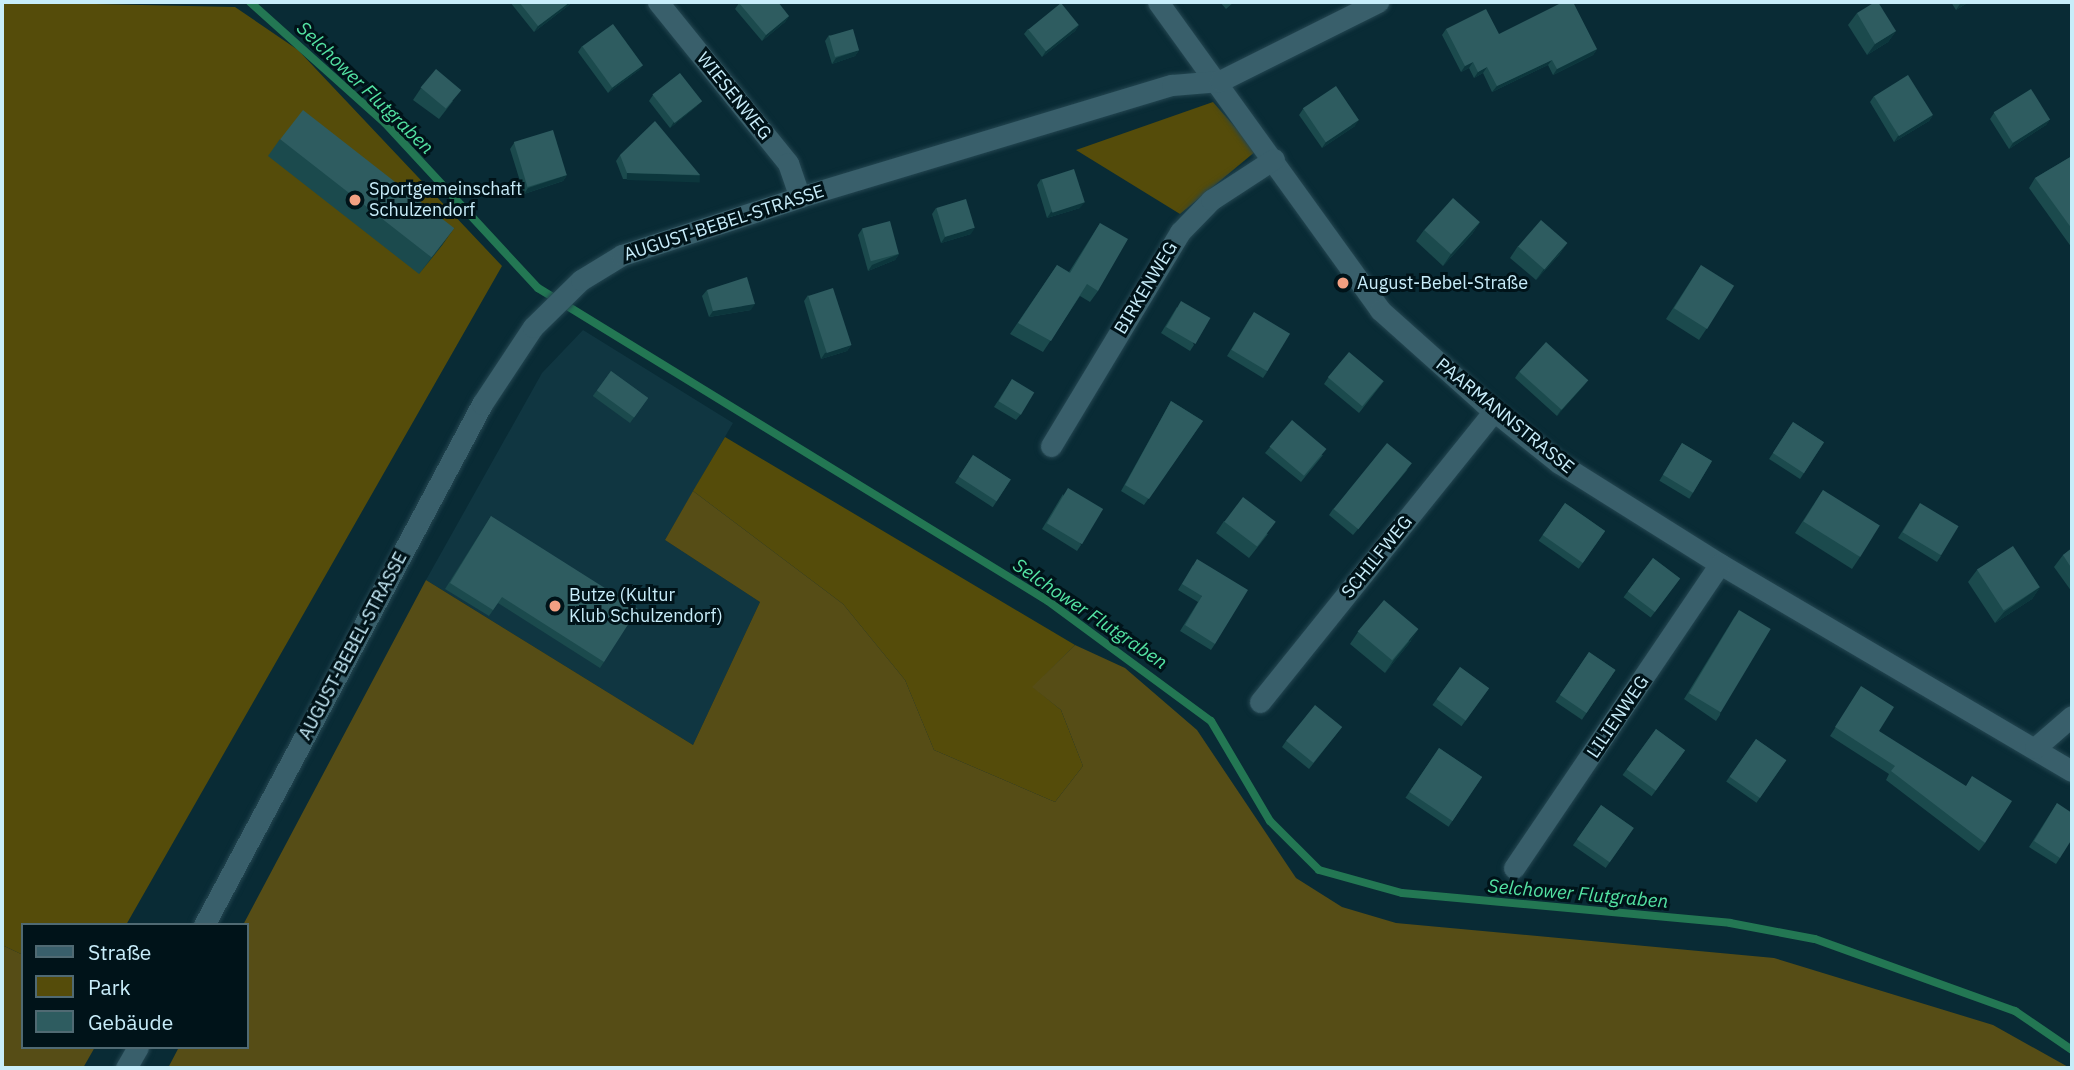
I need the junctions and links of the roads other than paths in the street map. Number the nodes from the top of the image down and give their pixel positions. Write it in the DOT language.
graph roads {
  1 [pos="658,2"];
  2 [pos="1158,2"];
  3 [pos="1378,2"];
  4 [pos="1346,8"];
  5 [pos="1220,81"];
  6 [pos="1274,159"];
  7 [pos="800,197"];
  8 [pos="1494,411"];
  9 [pos="1051,446"];
  10 [pos="1720,564"];
  11 [pos="1260,702"];
  12 [pos="2072,716"];
  13 [pos="2035,748"];
  14 [pos="2072,771"];
  15 [pos="1514,868"];
  16 [pos="205,923"];
  17 [pos="137,1049"];
  18 [pos="126,1068"];
  1 -- 7 [label="street, WIESENWEG"];
  2 -- 5 [label="street, PAARMANNSTRASSE"];
  3 -- 4 [label="street, AUGUST-BEBEL-STRASSE"];
  4 -- 5 [label="street, AUGUST-BEBEL-STRASSE"];
  5 -- 6 [label="street, PAARMANNSTRASSE"];
  5 -- 7 [label="street, AUGUST-BEBEL-STRASSE"];
  6 -- 8 [label="street, PAARMANNSTRASSE"];
  6 -- 9 [label="street, BIRKENWEG"];
  7 -- 16 [label="street, AUGUST-BEBEL-STRASSE"];
  8 -- 10 [label="street, PAARMANNSTRASSE"];
  8 -- 11 [label="street, SCHILFWEG"];
  10 -- 13 [label="street, PAARMANNSTRASSE"];
  10 -- 15 [label="street, LILIENWEG"];
  12 -- 13 [label="street"];
  13 -- 14 [label="street, PAARMANNSTRASSE"];
  17 -- 18 [label="street"];
}
